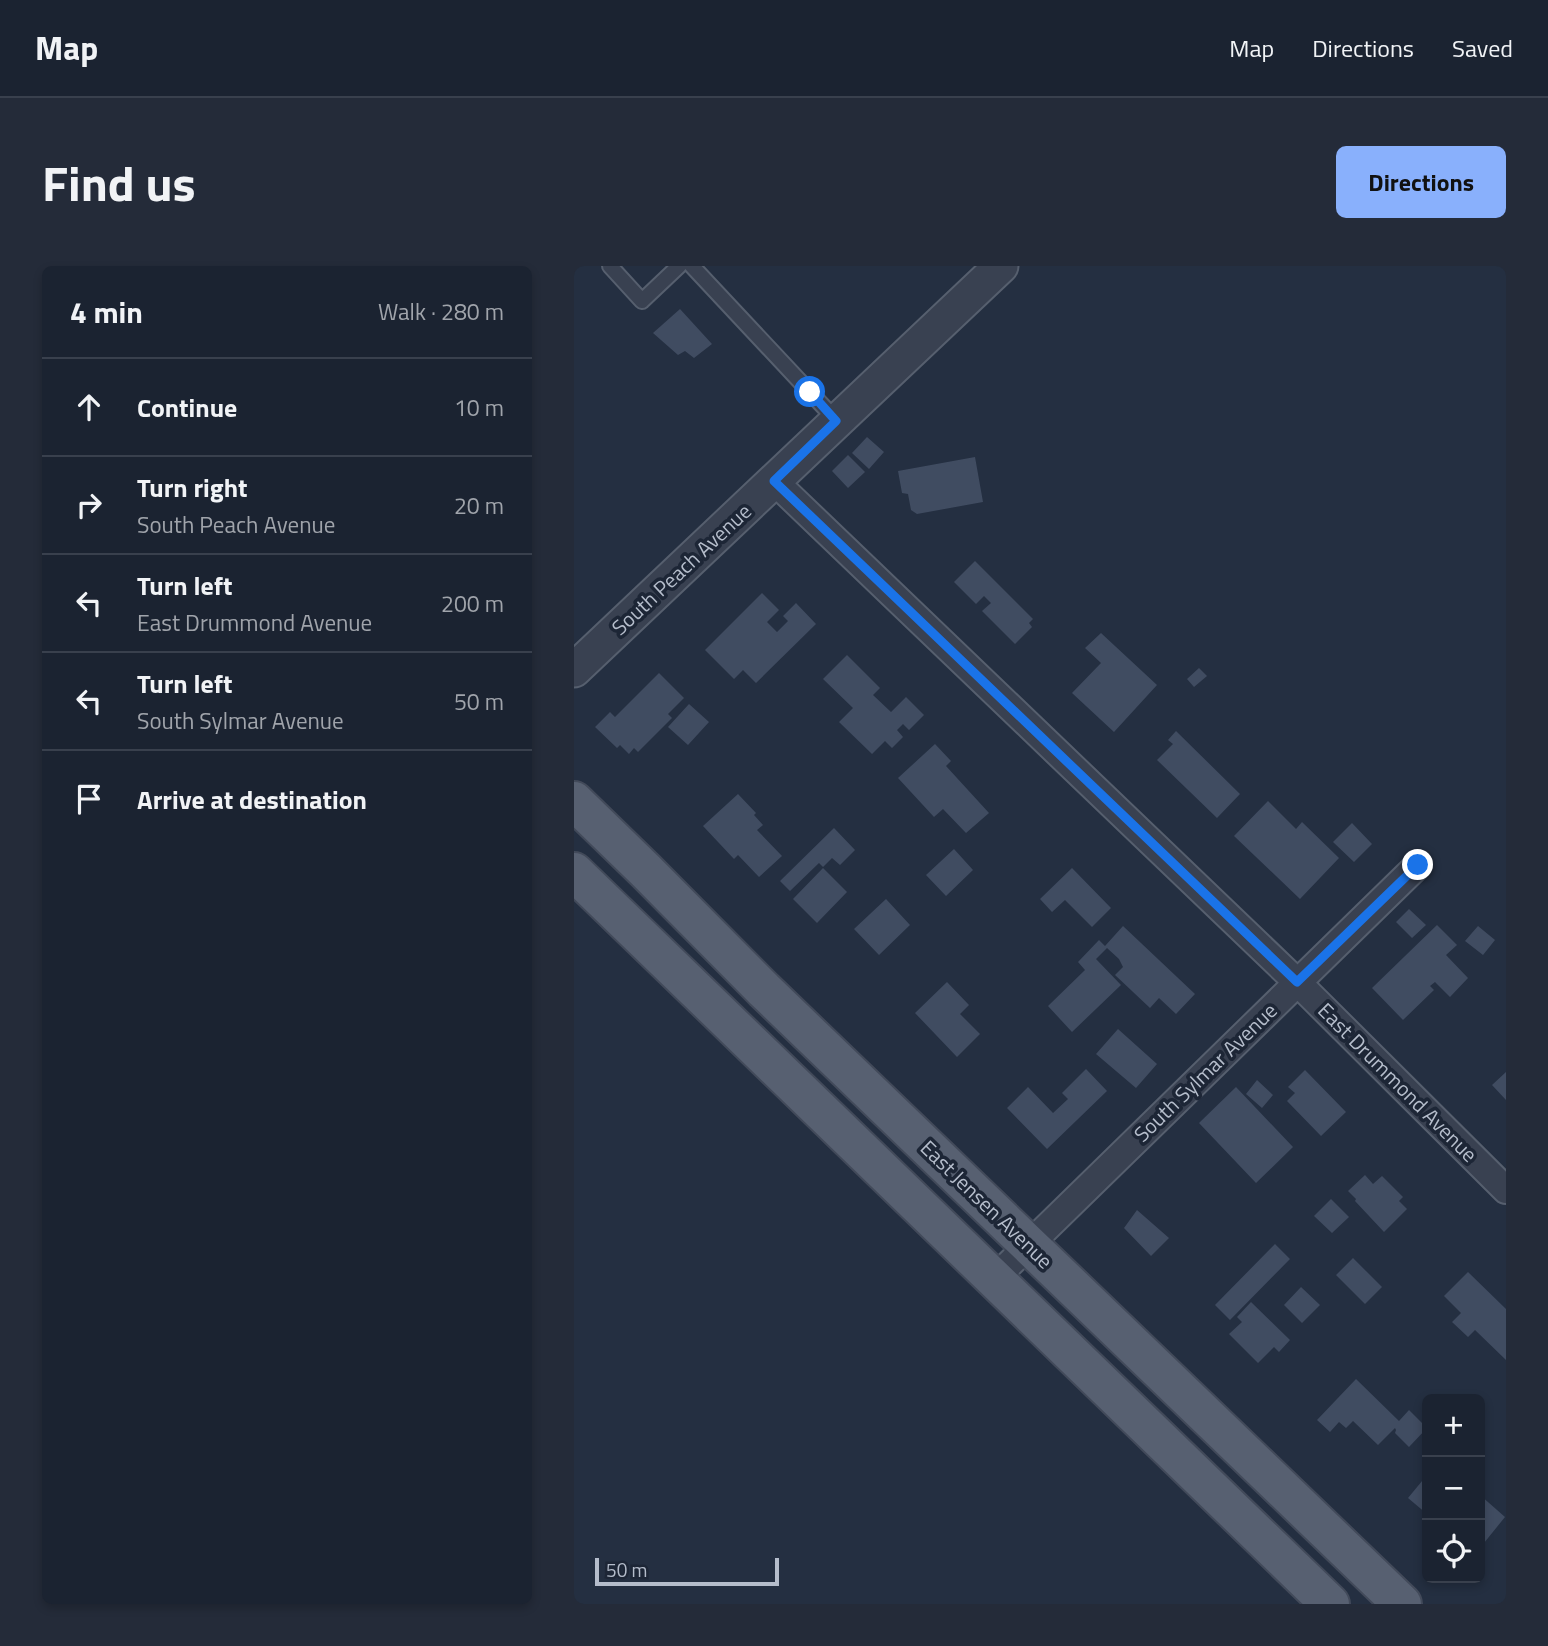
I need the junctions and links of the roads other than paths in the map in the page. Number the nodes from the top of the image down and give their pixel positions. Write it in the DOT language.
graph roads {
  1 [pos="610,266"];
  2 [pos="679,266"];
  3 [pos="692,266"];
  4 [pos="1002,266"];
  5 [pos="836,421"];
  6 [pos="774,481"];
  7 [pos="574,670"];
  8 [pos="574,801"];
  9 [pos="1418,865"];
  10 [pos="574,873"];
  11 [pos="1297,982"];
  12 [pos="1506,1190"];
  13 [pos="1028,1244"];
  14 [pos="994,1279"];
  15 [pos="1330,1604"];
  16 [pos="1402,1604"];
  1 -- 2 [label="lane"];
  3 -- 5 [label="lane"];
  4 -- 5 [label="street, South Peach Avenue"];
  5 -- 6 [label="street, South Peach Avenue"];
  6 -- 7 [label="street, South Peach Avenue"];
  6 -- 11 [label="street, East Drummond Avenue"];
  8 -- 13 [label="main road, East Jensen Avenue"];
  9 -- 11 [label="street, South Sylmar Avenue"];
  10 -- 14 [label="main road"];
  11 -- 12 [label="street, East Drummond Avenue"];
  11 -- 13 [label="street, South Sylmar Avenue"];
  13 -- 14 [label="street, South Sylmar Avenue"];
  13 -- 16 [label="main road, East Jensen Avenue"];
  14 -- 15 [label="main road"];
}
